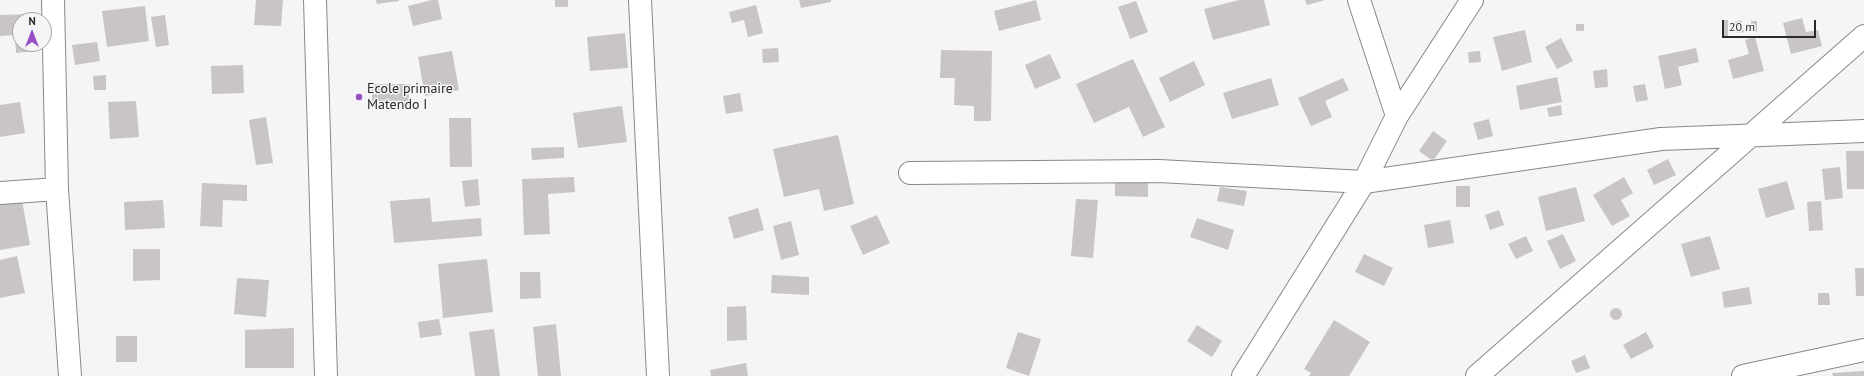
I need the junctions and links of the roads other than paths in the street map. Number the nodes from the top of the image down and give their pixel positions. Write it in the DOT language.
graph roads {
  1 [pos="53,0"];
  2 [pos="315,0"];
  3 [pos="640,0"];
  4 [pos="1359,0"];
  5 [pos="1472,0"];
  6 [pos="1864,36"];
  7 [pos="1396,116"];
  8 [pos="1864,130"];
  9 [pos="1752,135"];
  10 [pos="910,173"];
  11 [pos="1364,182"];
  12 [pos="57,189"];
  13 [pos="0,193"];
  14 [pos="1864,350"];
  15 [pos="70,376"];
  16 [pos="326,376"];
  17 [pos="658,376"];
  18 [pos="1243,376"];
  19 [pos="1477,376"];
  20 [pos="1743,376"];
  1 -- 12 [label="street"];
  2 -- 16 [label="street"];
  3 -- 17 [label="street"];
  4 -- 7 [label="street"];
  5 -- 7 [label="street"];
  6 -- 9 [label="street"];
  7 -- 11 [label="street"];
  8 -- 9 [label="street"];
  9 -- 11 [label="street"];
  9 -- 19 [label="street"];
  10 -- 11 [label="street"];
  11 -- 18 [label="street"];
  12 -- 13 [label="street"];
  12 -- 15 [label="street"];
  14 -- 20 [label="street"];
}
